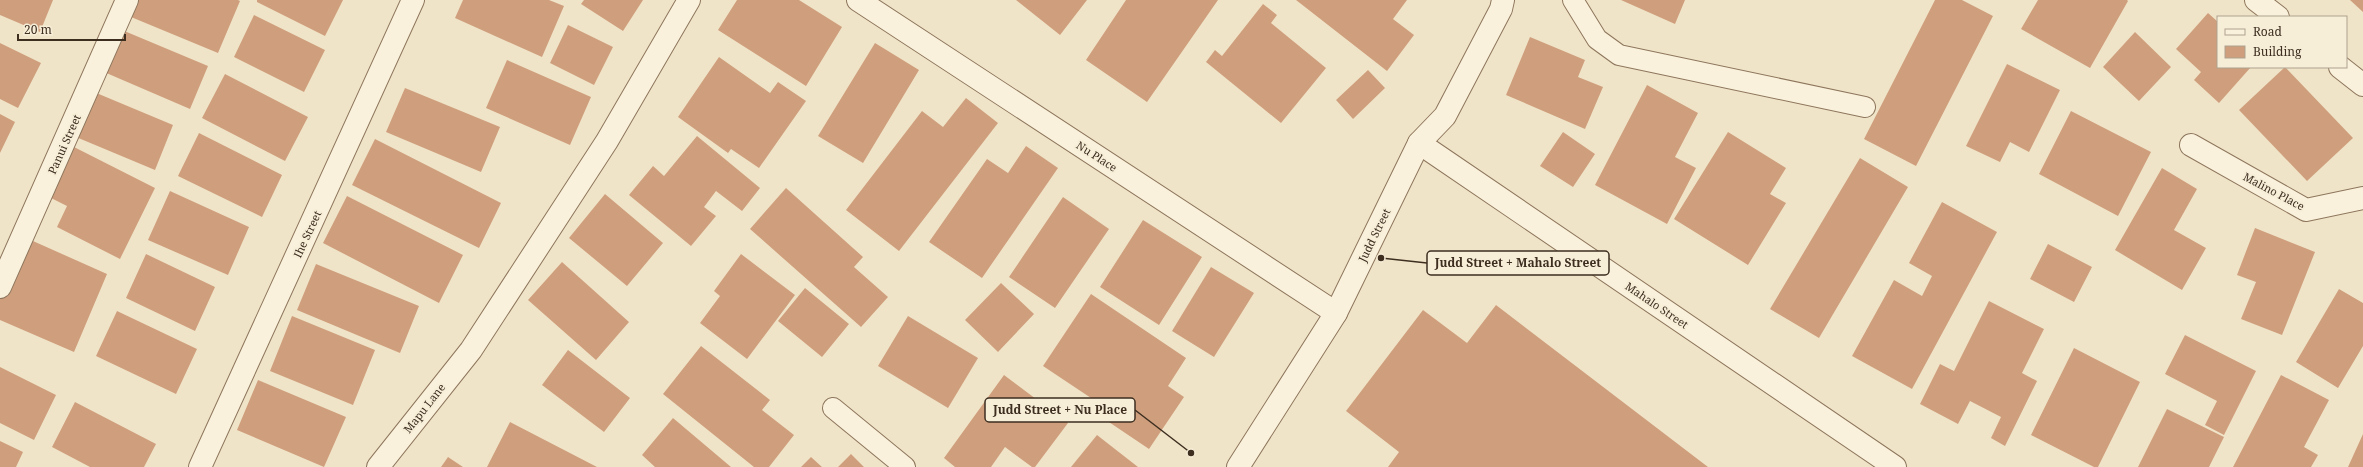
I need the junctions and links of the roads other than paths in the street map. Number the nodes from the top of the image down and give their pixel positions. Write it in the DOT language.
graph roads {
  1 [pos="127,0"];
  2 [pos="413,0"];
  3 [pos="689,0"];
  4 [pos="858,0"];
  5 [pos="1503,0"];
  6 [pos="1573,0"];
  7 [pos="2256,0"];
  8 [pos="2277,16"];
  9 [pos="2341,68"];
  10 [pos="2363,85"];
  11 [pos="1864,107"];
  12 [pos="1419,143"];
  13 [pos="2191,145"];
  14 [pos="2363,198"];
  15 [pos="0,287"];
  16 [pos="1336,313"];
  17 [pos="833,408"];
  18 [pos="200,467"];
  19 [pos="378,467"];
  20 [pos="905,467"];
  21 [pos="1238,467"];
  22 [pos="1895,467"];
  1 -- 15 [label="street, Panui Street"];
  2 -- 18 [label="street, Ihe Street"];
  3 -- 19 [label="street, Mapu Lane"];
  4 -- 16 [label="street, Nu Place"];
  5 -- 12 [label="street, Judd Street"];
  6 -- 11 [label="lane"];
  7 -- 8 [label="street"];
  9 -- 10 [label="street"];
  12 -- 16 [label="street, Judd Street"];
  12 -- 22 [label="street, Mahalo Street"];
  13 -- 14 [label="street, Malino Place"];
  16 -- 21 [label="street, Judd Street"];
  17 -- 20 [label="lane"];
}
